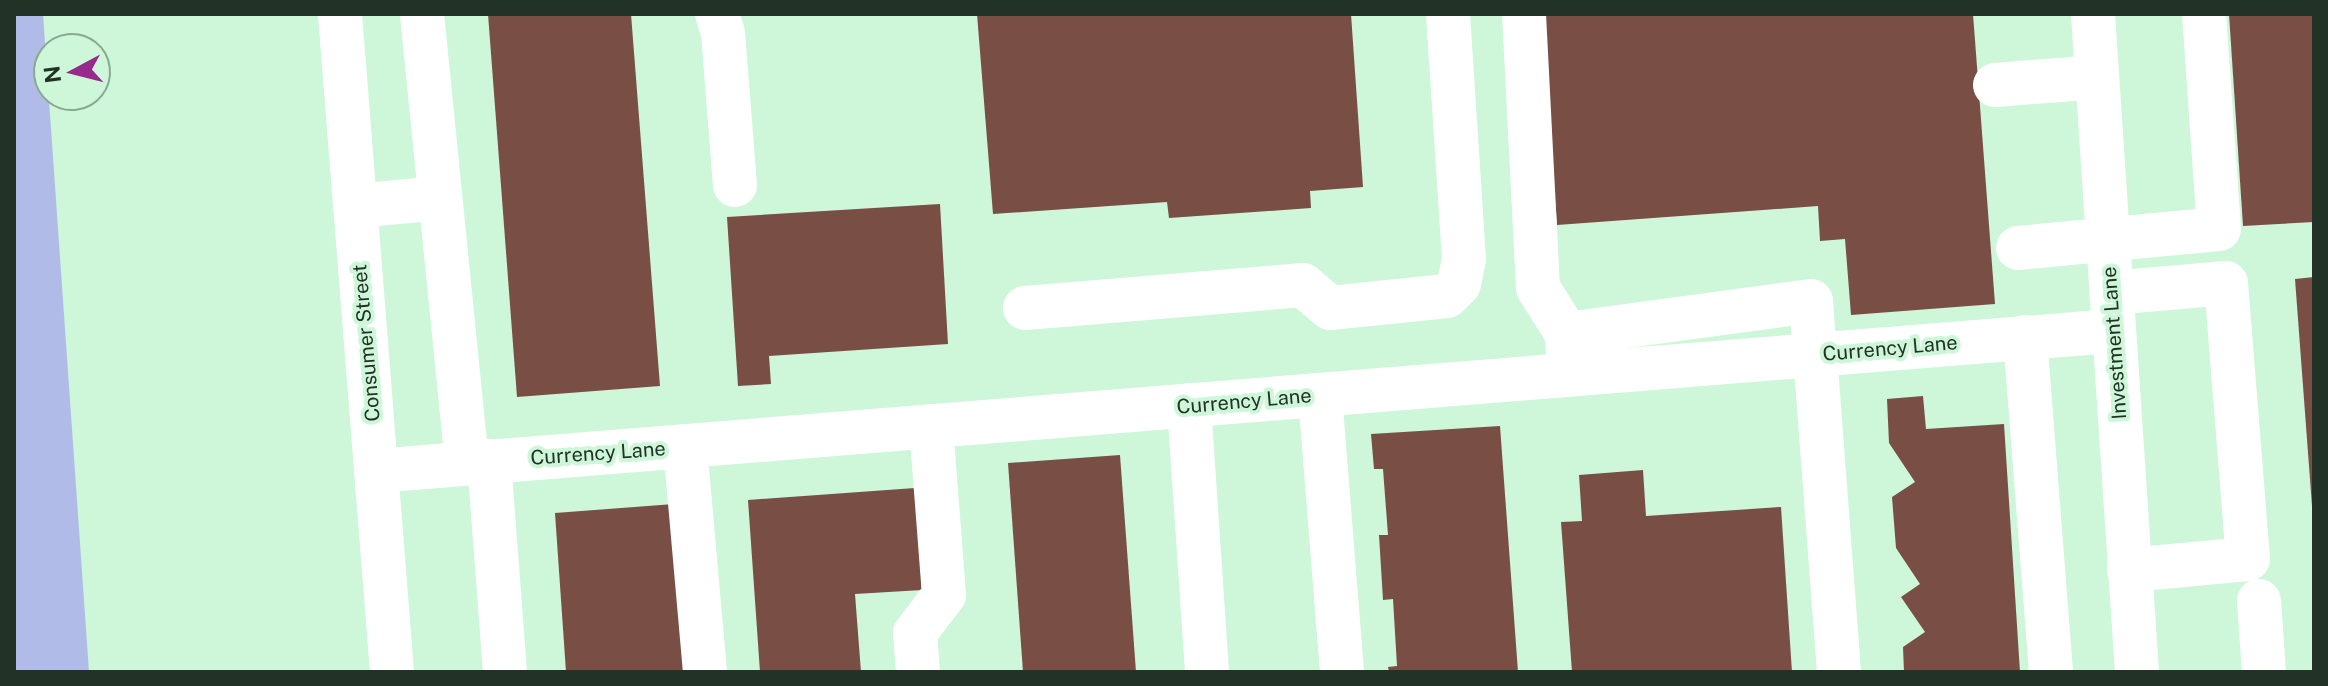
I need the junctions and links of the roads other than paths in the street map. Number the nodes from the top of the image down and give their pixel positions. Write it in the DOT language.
graph roads {
  1 [pos="340,14"];
  2 [pos="422,14"];
  3 [pos="717,14"];
  4 [pos="1448,14"];
  5 [pos="1524,14"];
  6 [pos="2093,14"];
  7 [pos="2204,14"];
  8 [pos="2097,77"];
  9 [pos="1995,85"];
  10 [pos="735,185"];
  11 [pos="440,198"];
  12 [pos="355,206"];
  13 [pos="2107,240"];
  14 [pos="2018,248"];
  15 [pos="1025,308"];
  16 [pos="2111,312"];
  17 [pos="2025,337"];
  18 [pos="1568,354"];
  19 [pos="1816,354"];
  20 [pos="1320,395"];
  21 [pos="1189,405"];
  22 [pos="931,426"];
  23 [pos="685,446"];
  24 [pos="478,462"];
  25 [pos="376,471"];
  26 [pos="2129,570"];
  27 [pos="2259,601"];
  28 [pos="392,672"];
  29 [pos="505,672"];
  30 [pos="705,672"];
  31 [pos="918,672"];
  32 [pos="1207,672"];
  33 [pos="1342,672"];
  34 [pos="1839,672"];
  35 [pos="2051,672"];
  36 [pos="2137,672"];
  37 [pos="2264,672"];
  1 -- 12 [label="street, Consumer Street"];
  2 -- 11 [label="street"];
  3 -- 10 [label="street"];
  4 -- 15 [label="street"];
  5 -- 18 [label="street"];
  6 -- 8 [label="street, Investment Lane"];
  7 -- 13 [label="street"];
  8 -- 9 [label="street"];
  8 -- 13 [label="street, Investment Lane"];
  11 -- 12 [label="street"];
  11 -- 24 [label="street"];
  12 -- 25 [label="street, Consumer Street"];
  13 -- 14 [label="street"];
  13 -- 16 [label="street, Investment Lane"];
  16 -- 17 [label="street, Currency Lane"];
  16 -- 26 [label="street, Investment Lane"];
  16 -- 26 [label="street, Currency Lane"];
  17 -- 19 [label="street, Currency Lane"];
  17 -- 35 [label="street"];
  18 -- 19 [label="street, Currency Lane"];
  18 -- 20 [label="street, Currency Lane"];
  19 -- 34 [label="street"];
  20 -- 21 [label="street, Currency Lane"];
  20 -- 33 [label="street"];
  21 -- 22 [label="street, Currency Lane"];
  21 -- 32 [label="street"];
  22 -- 23 [label="street, Currency Lane"];
  22 -- 31 [label="street"];
  23 -- 24 [label="street, Currency Lane"];
  23 -- 30 [label="street"];
  24 -- 25 [label="street, Currency Lane"];
  24 -- 29 [label="street"];
  25 -- 28 [label="street, Consumer Street"];
  26 -- 36 [label="street, Investment Lane"];
  27 -- 37 [label="street"];
}
